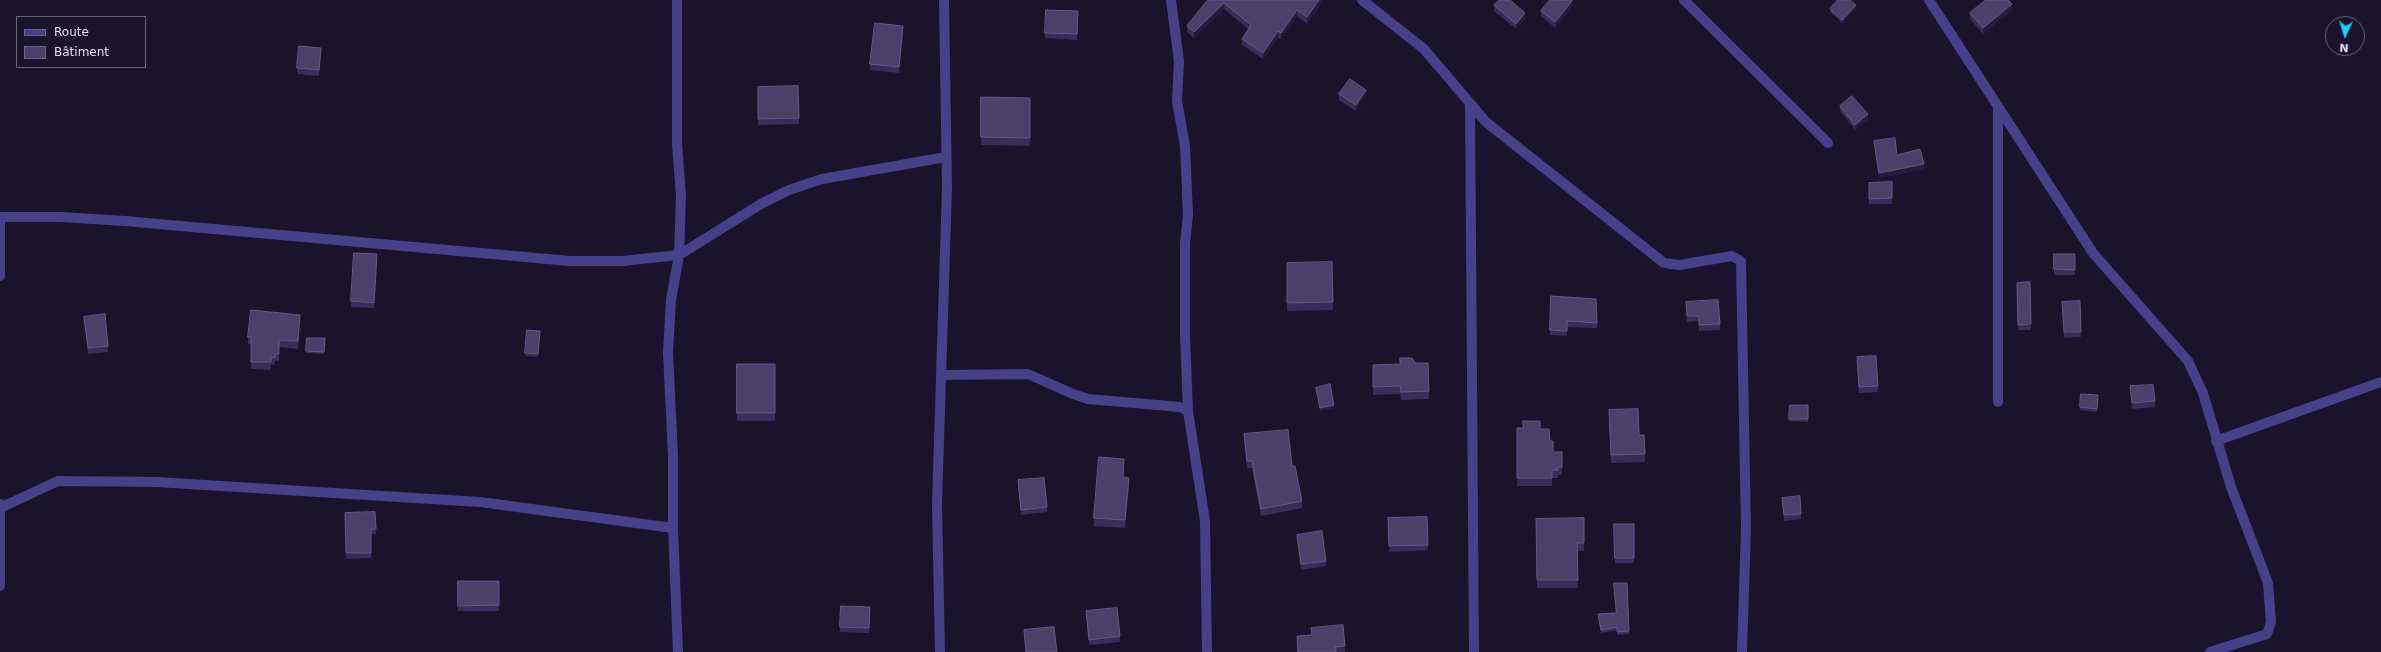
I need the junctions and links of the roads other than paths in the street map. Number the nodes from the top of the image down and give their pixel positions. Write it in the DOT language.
graph roads {
  1 [pos="677,0"];
  2 [pos="944,0"];
  3 [pos="1171,0"];
  4 [pos="1362,0"];
  5 [pos="1684,0"];
  6 [pos="1929,0"];
  7 [pos="1470,103"];
  8 [pos="1998,105"];
  9 [pos="1828,143"];
  10 [pos="946,157"];
  11 [pos="0,217"];
  12 [pos="0,221"];
  13 [pos="679,255"];
  14 [pos="0,276"];
  15 [pos="941,375"];
  16 [pos="2381,382"];
  17 [pos="1998,402"];
  18 [pos="1188,410"];
  19 [pos="2216,441"];
  20 [pos="0,504"];
  21 [pos="0,508"];
  22 [pos="673,528"];
  23 [pos="0,586"];
  24 [pos="2224,650"];
  25 [pos="678,652"];
  26 [pos="940,652"];
  27 [pos="1207,652"];
  28 [pos="1474,652"];
  29 [pos="1742,652"];
  30 [pos="2210,652"];
  1 -- 13 [label="street"];
  2 -- 10 [label="street"];
  3 -- 18 [label="street"];
  4 -- 7 [label="street"];
  5 -- 9 [label="street"];
  6 -- 8 [label="street"];
  7 -- 28 [label="street"];
  7 -- 29 [label="street"];
  8 -- 17 [label="street"];
  8 -- 19 [label="street"];
  10 -- 13 [label="street"];
  10 -- 15 [label="street"];
  11 -- 13 [label="street"];
  12 -- 14 [label="street"];
  13 -- 22 [label="street"];
  15 -- 18 [label="street"];
  15 -- 26 [label="street"];
  16 -- 19 [label="street"];
  18 -- 27 [label="street"];
  19 -- 24 [label="street"];
  20 -- 21 [label="street"];
  21 -- 22 [label="street"];
  21 -- 23 [label="street"];
  22 -- 25 [label="street"];
  24 -- 30 [label="street"];
}
